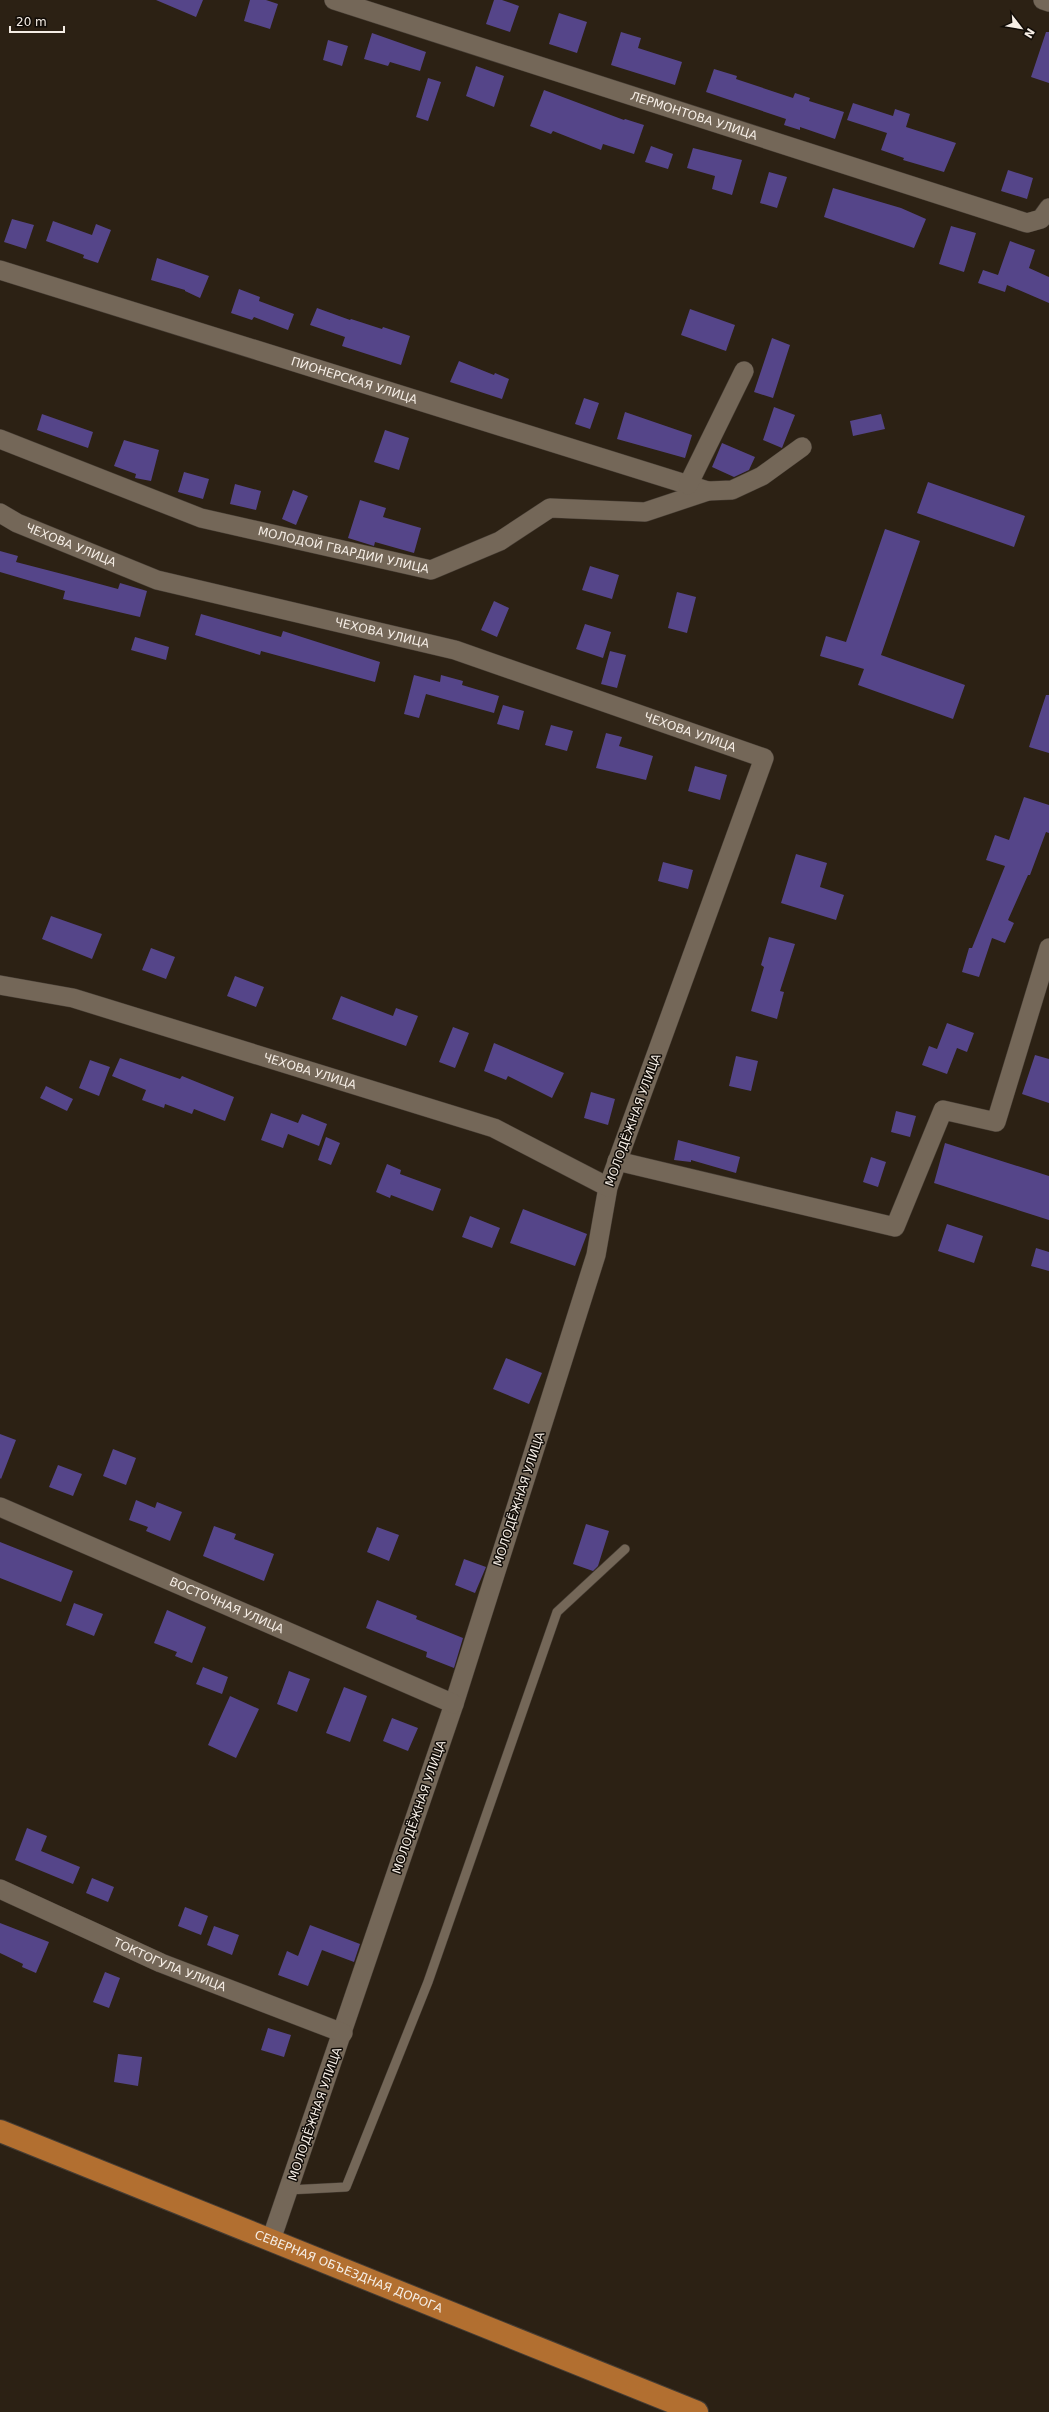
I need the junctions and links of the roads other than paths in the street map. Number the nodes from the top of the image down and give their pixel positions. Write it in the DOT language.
graph roads {
  1 [pos="334,0"];
  2 [pos="1043,0"];
  3 [pos="1049,2"];
  4 [pos="1049,208"];
  5 [pos="0,270"];
  6 [pos="744,371"];
  7 [pos="0,439"];
  8 [pos="802,447"];
  9 [pos="688,485"];
  10 [pos="708,491"];
  11 [pos="0,513"];
  12 [pos="764,758"];
  13 [pos="1049,948"];
  14 [pos="0,985"];
  15 [pos="618,1160"];
  16 [pos="608,1187"];
  17 [pos="0,1507"];
  18 [pos="625,1549"];
  19 [pos="454,1704"];
  20 [pos="0,1889"];
  21 [pos="343,2032"];
  22 [pos="0,2131"];
  23 [pos="288,2190"];
  24 [pos="270,2240"];
  25 [pos="697,2412"];
  1 -- 4 [label="street, ЛЕРМОНТОВА УЛИЦА"];
  2 -- 3 [label="street"];
  5 -- 9 [label="street, ПИОНЕРСКАЯ УЛИЦА"];
  6 -- 9 [label="street"];
  7 -- 10 [label="street, МОЛОДОЙ ГВАРДИИ УЛИЦА"];
  8 -- 10 [label="street"];
  9 -- 10 [label="street, ПИОНЕРСКАЯ УЛИЦА"];
  11 -- 12 [label="street, ЧЕХОВА УЛИЦА"];
  12 -- 15 [label="street, МОЛОДЁЖНАЯ УЛИЦА"];
  13 -- 15 [label="street"];
  14 -- 16 [label="street, ЧЕХОВА УЛИЦА"];
  15 -- 16 [label="street, МОЛОДЁЖНАЯ УЛИЦА"];
  16 -- 19 [label="street, МОЛОДЁЖНАЯ УЛИЦА"];
  17 -- 19 [label="street, ВОСТОЧНАЯ УЛИЦА"];
  18 -- 23 [label="lane"];
  19 -- 21 [label="street, МОЛОДЁЖНАЯ УЛИЦА"];
  20 -- 21 [label="street, ТОКТОГУЛА УЛИЦА"];
  21 -- 23 [label="street, МОЛОДЁЖНАЯ УЛИЦА"];
  22 -- 24 [label="main road, СЕВЕРНАЯ ОБЪЕЗДНАЯ ДОРОГА"];
  23 -- 24 [label="street, МОЛОДЁЖНАЯ УЛИЦА"];
  24 -- 25 [label="main road, СЕВЕРНАЯ ОБЪЕЗДНАЯ ДОРОГА"];
}
